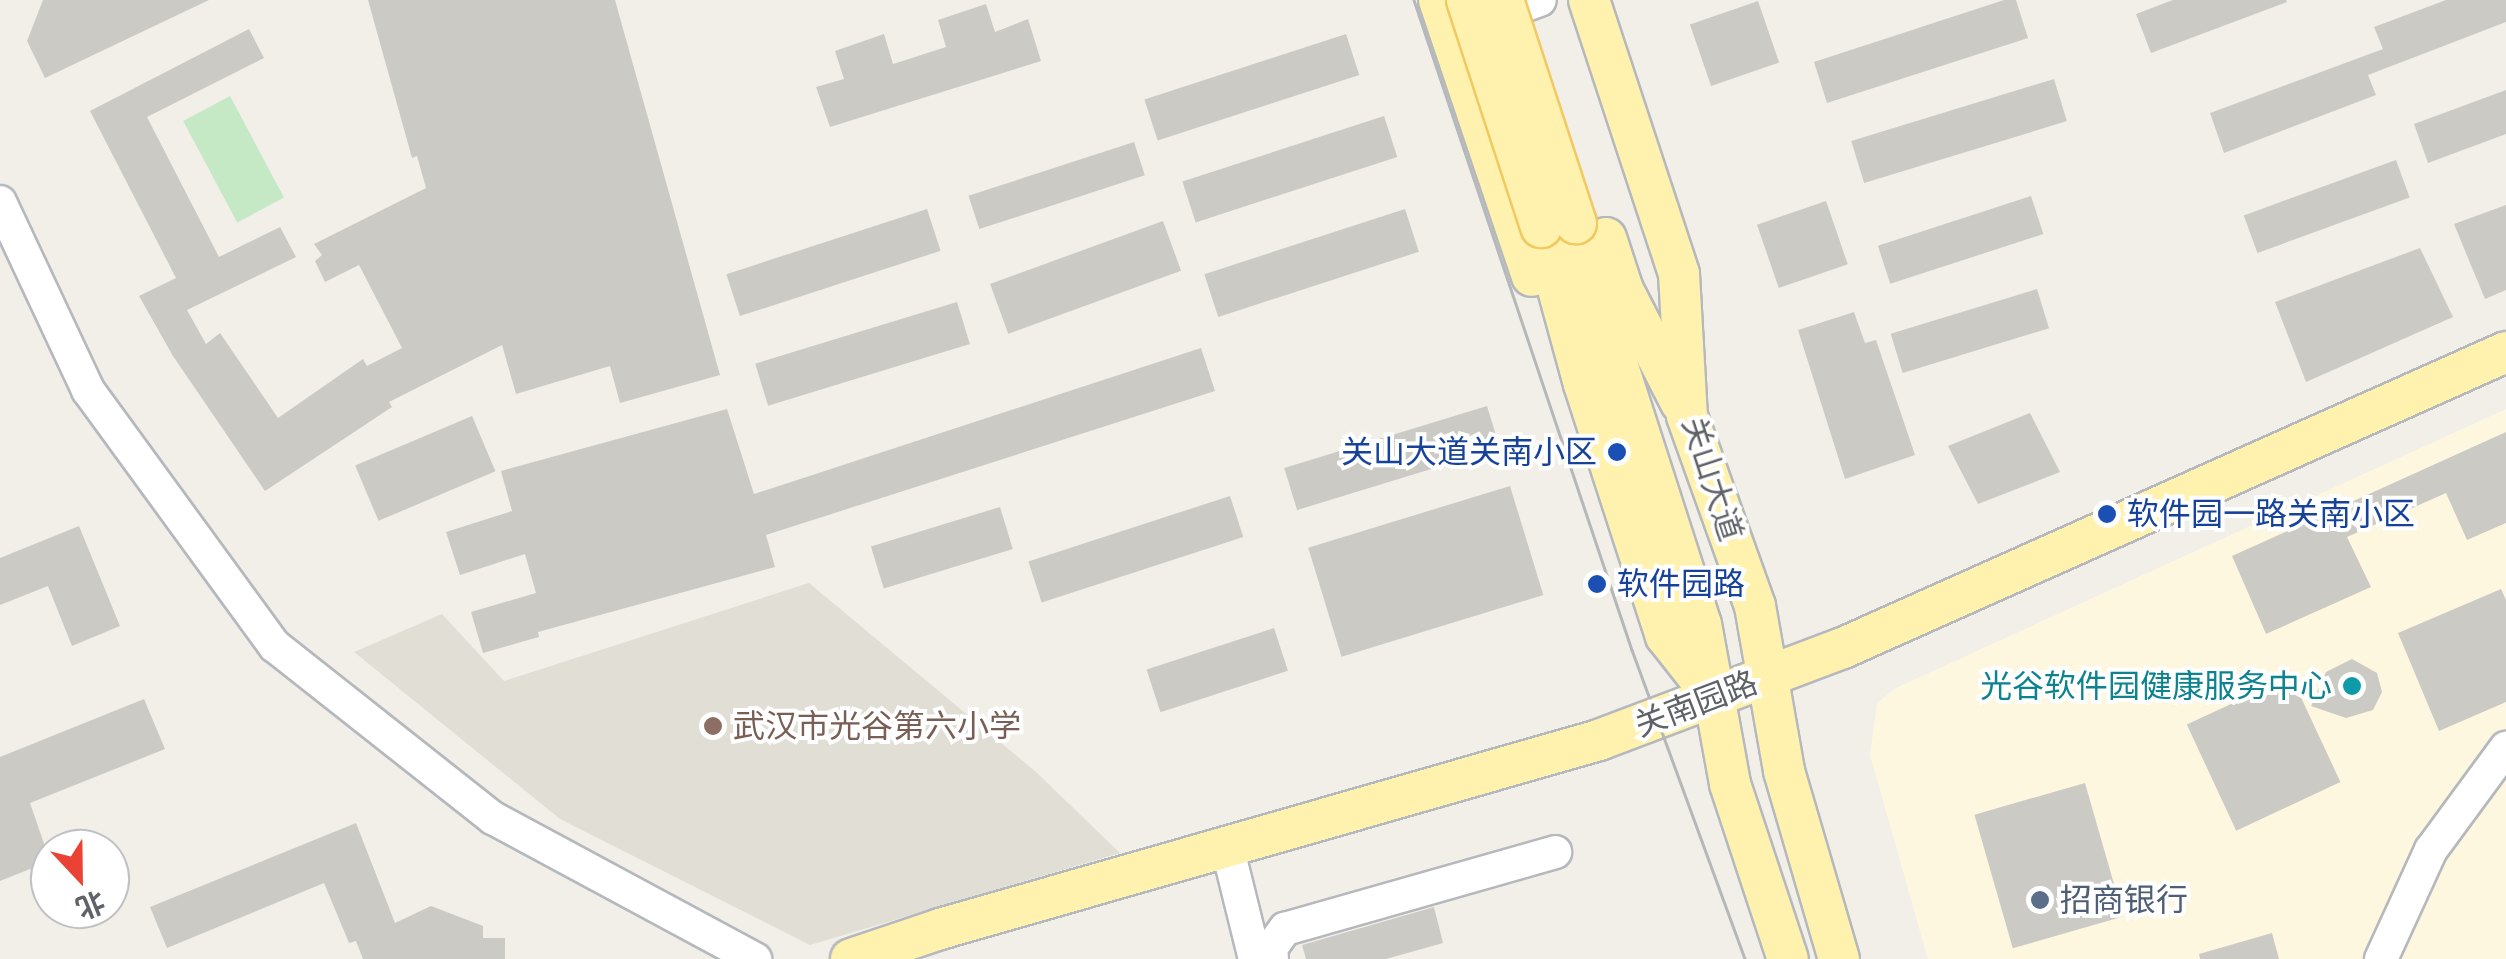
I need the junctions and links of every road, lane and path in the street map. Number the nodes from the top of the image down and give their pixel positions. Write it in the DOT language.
graph roads {
  1 [pos="1503,0"];
  2 [pos="1529,0"];
  3 [pos="1540,0"];
  4 [pos="1562,0"];
  5 [pos="1589,0"];
  6 [pos="1452,11"];
  7 [pos="0,202"];
  8 [pos="1586,218"];
  9 [pos="2506,352"];
  10 [pos="2506,378"];
  11 [pos="1584,384"];
  12 [pos="1687,416"];
  13 [pos="1770,688"];
  14 [pos="1716,707"];
  15 [pos="2506,748"];
  16 [pos="1555,852"];
  17 [pos="1230,856"];
  18 [pos="755,959"];
  19 [pos="851,959"];
  20 [pos="911,959"];
  21 [pos="1255,959"];
  22 [pos="1272,959"];
  23 [pos="1788,959"];
  24 [pos="1839,959"];
  25 [pos="2381,959"];
  1 -- 8 [label="main road, bridge"];
  2 -- 8 [label="main road"];
  3 -- 6 [label="street"];
  4 -- 8 [label="main road"];
  5 -- 12 [label="main road, 关山大道"];
  6 -- 8 [label="main road, bridge"];
  6 -- 11 [label="main road"];
  7 -- 18 [label="street"];
  8 -- 11 [label="main road"];
  8 -- 12 [label="main road"];
  8 -- 14 [label="main road, 关山大道"];
  9 -- 13 [label="main road, 关南园路"];
  10 -- 13 [label="main road, 关南园路"];
  11 -- 14 [label="main road"];
  12 -- 13 [label="main road, 关山大道"];
  13 -- 14 [label="main road, 关南园路"];
  13 -- 24 [label="main road, 关山大道"];
  14 -- 17 [label="main road, 关南园路"];
  14 -- 23 [label="main road, 关山大道"];
  15 -- 25 [label="street"];
  16 -- 22 [label="street"];
  17 -- 19 [label="main road, 关南园路"];
  17 -- 20 [label="main road, 关南园路"];
  17 -- 21 [label="street"];
}
